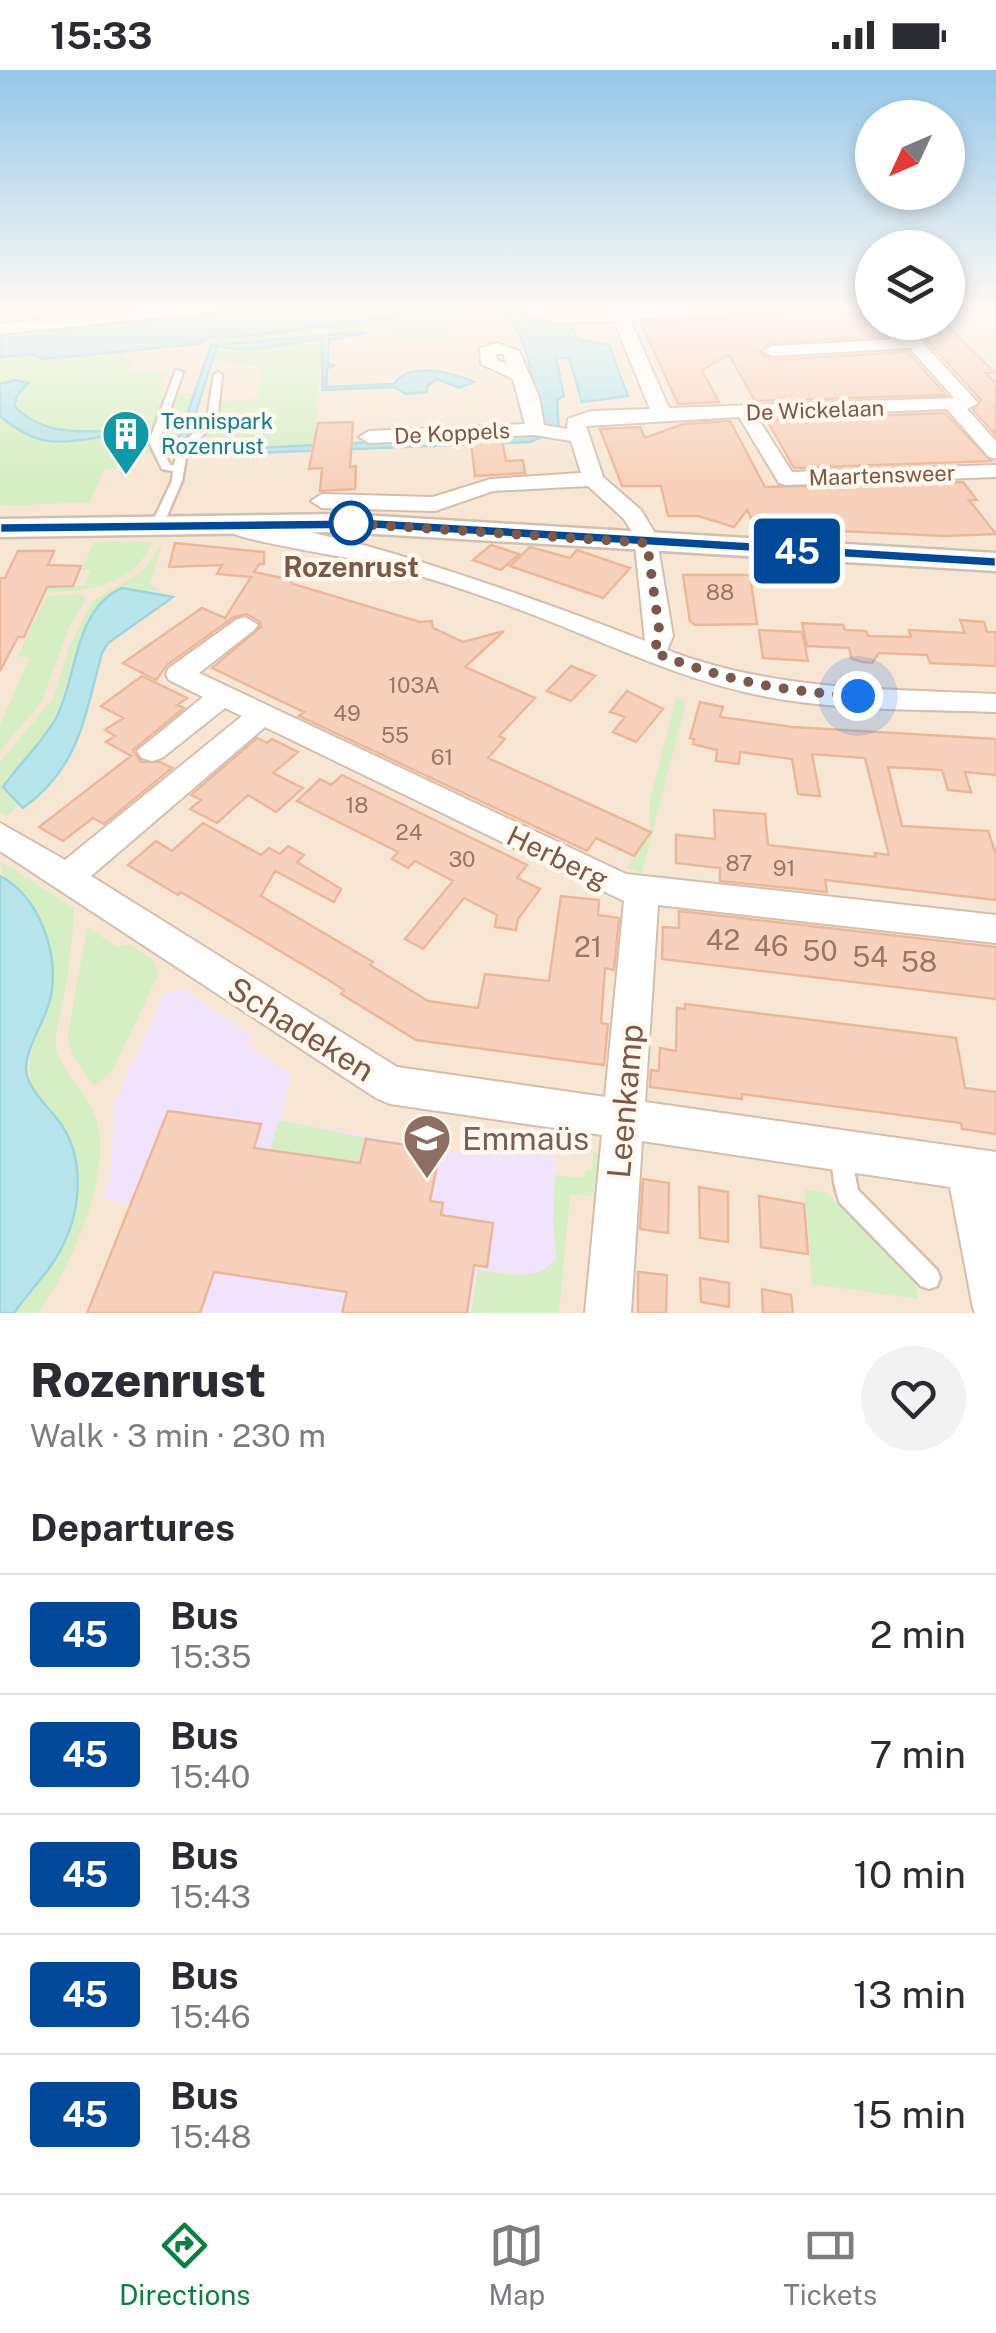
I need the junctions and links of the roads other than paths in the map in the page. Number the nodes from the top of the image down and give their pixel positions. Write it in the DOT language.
graph roads {
  1 [pos="640,364"];
  2 [pos="933,364"];
  3 [pos="179,372"];
  4 [pos="218,375"];
  5 [pos="521,376"];
  6 [pos="953,406"];
  7 [pos="744,412"];
  8 [pos="662,416"];
  9 [pos="579,428"];
  10 [pos="541,431"];
  11 [pos="370,437"];
  12 [pos="996,452"];
  13 [pos="178,469"];
  14 [pos="996,471"];
  15 [pos="593,479"];
  16 [pos="322,502"];
  17 [pos="0,519"];
  18 [pos="158,520"];
  19 [pos="0,528"];
  20 [pos="242,532"];
  21 [pos="646,539"];
  22 [pos="996,559"];
  23 [pos="245,626"];
  24 [pos="653,652"];
  25 [pos="223,695"];
  26 [pos="996,703"];
  27 [pos="262,714"];
  28 [pos="152,751"];
  29 [pos="0,835"];
  30 [pos="67,877"];
  31 [pos="642,889"];
  32 [pos="996,929"];
  33 [pos="624,1121"];
  34 [pos="842,1153"];
  35 [pos="982,1171"];
  36 [pos="930,1278"];
  37 [pos="996,1308"];
  38 [pos="608,1313"];
  1 -- 8 [label="street"];
  2 -- 6 [label="street"];
  3 -- 13 [label="lane"];
  4 -- 13 [label="lane"];
  5 -- 10 [label="street, De Koppels"];
  6 -- 7 [label="street, De Wickelaan"];
  6 -- 12 [label="street, Maartensweer"];
  7 -- 8 [label="street, De Wickelaan"];
  7 -- 14 [label="street, Maartensweer"];
  8 -- 9 [label="street, De Wickelaan"];
  9 -- 10 [label="street, De Koppels"];
  9 -- 15 [label="street"];
  10 -- 11 [label="street, De Koppels"];
  13 -- 18 [label="lane"];
  15 -- 16 [label="street, De Koppels"];
  15 -- 21 [label="street"];
  17 -- 18 [label="street"];
  18 -- 19 [label="street"];
  18 -- 21 [label="street"];
  20 -- 24 [label="street"];
  21 -- 22 [label="street"];
  21 -- 24 [label="street"];
  23 -- 25 [label="street, Herberg"];
  24 -- 26 [label="street"];
  25 -- 27 [label="street, Herberg"];
  25 -- 28 [label="street"];
  27 -- 30 [label="street"];
  27 -- 31 [label="street, Herberg"];
  29 -- 30 [label="street, Schadeken"];
  30 -- 33 [label="street, Schadeken"];
  31 -- 32 [label="street, Herberg"];
  31 -- 33 [label="street, Leenkamp"];
  33 -- 34 [label="street, Schadeken"];
  33 -- 38 [label="street, Leenkamp"];
  34 -- 35 [label="street, Schadeken"];
  34 -- 36 [label="lane"];
  35 -- 37 [label="street"];
}
